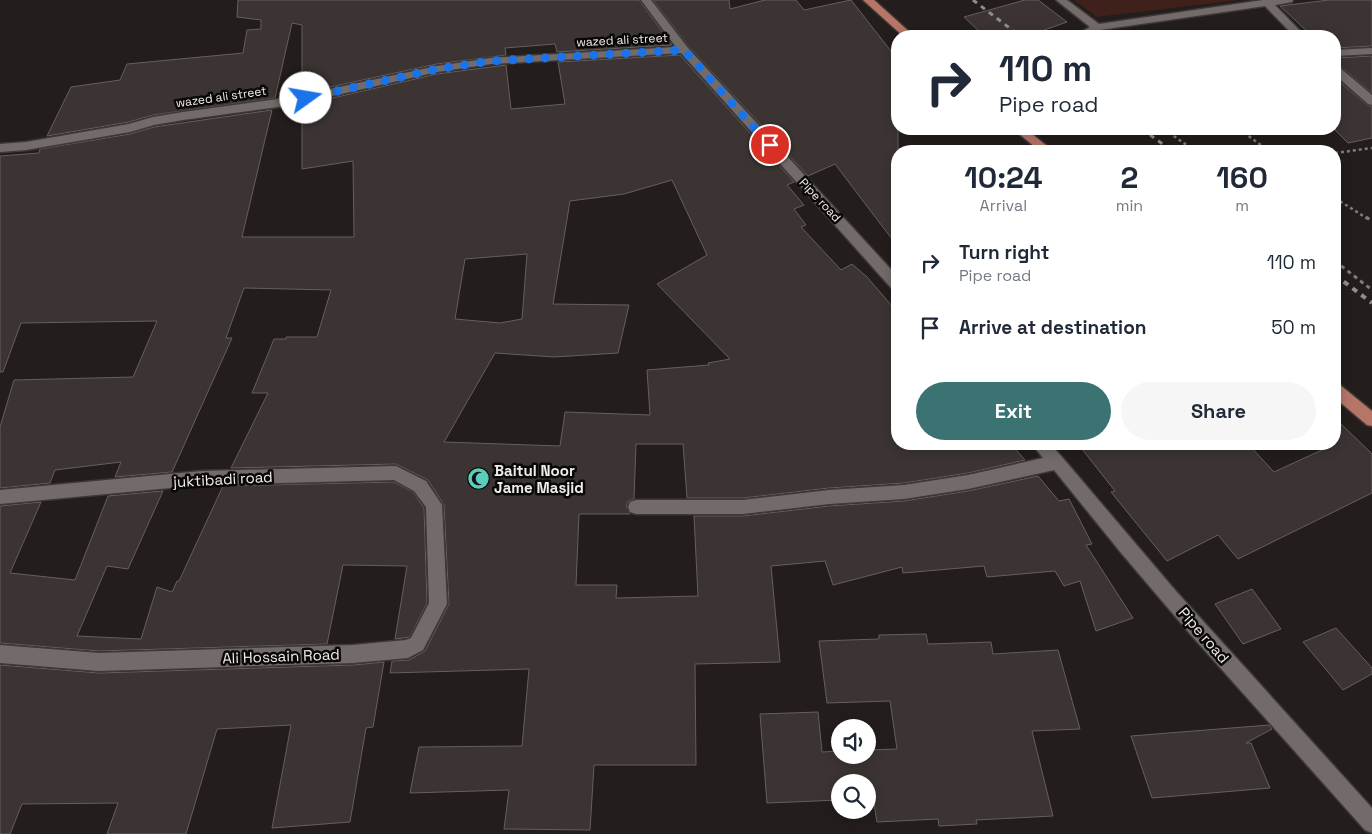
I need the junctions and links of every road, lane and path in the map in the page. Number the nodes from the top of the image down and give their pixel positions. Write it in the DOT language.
graph roads {
  1 [pos="646,0"];
  2 [pos="868,0"];
  3 [pos="1061,0"];
  4 [pos="1288,0"];
  5 [pos="1267,2"];
  6 [pos="1097,27"];
  7 [pos="902,30"];
  8 [pos="1091,30"];
  9 [pos="1294,30"];
  10 [pos="684,50"];
  11 [pos="1372,51"];
  12 [pos="1341,52"];
  13 [pos="1341,74"];
  14 [pos="1372,101"];
  15 [pos="1027,135"];
  16 [pos="1172,135"];
  17 [pos="1247,135"];
  18 [pos="1039,145"];
  19 [pos="1187,145"];
  20 [pos="1261,145"];
  21 [pos="0,148"];
  22 [pos="1372,148"];
  23 [pos="1341,152"];
  24 [pos="1341,202"];
  25 [pos="1372,221"];
  26 [pos="1341,266"];
  27 [pos="891,278"];
  28 [pos="1372,290"];
  29 [pos="1341,394"];
  30 [pos="1372,420"];
  31 [pos="1046,450"];
  32 [pos="1057,462"];
  33 [pos="0,496"];
  34 [pos="434,505"];
  35 [pos="636,507"];
  36 [pos="0,654"];
  37 [pos="1372,823"];
  1 -- 10 [label="street, Pipe road"];
  2 -- 7 [label="main road"];
  3 -- 6 [label="street"];
  4 -- 5 [label="street"];
  5 -- 6 [label="street"];
  5 -- 9 [label="street"];
  6 -- 8 [label="street"];
  10 -- 21 [label="street, wazed ali street"];
  10 -- 27 [label="street, Pipe road"];
  11 -- 12 [label="street"];
  13 -- 14 [label="street"];
  15 -- 18 [label="main road"];
  16 -- 19 [label="path"];
  17 -- 20 [label="path"];
  22 -- 23 [label="path"];
  24 -- 25 [label="path"];
  26 -- 28 [label="path"];
  29 -- 30 [label="main road"];
  31 -- 32 [label="street, Pipe road"];
  32 -- 35 [label="street"];
  32 -- 37 [label="street, Pipe road"];
  33 -- 34 [label="street, juktibadi road"];
  34 -- 36 [label="street, Ali Hossain Road"];
}
